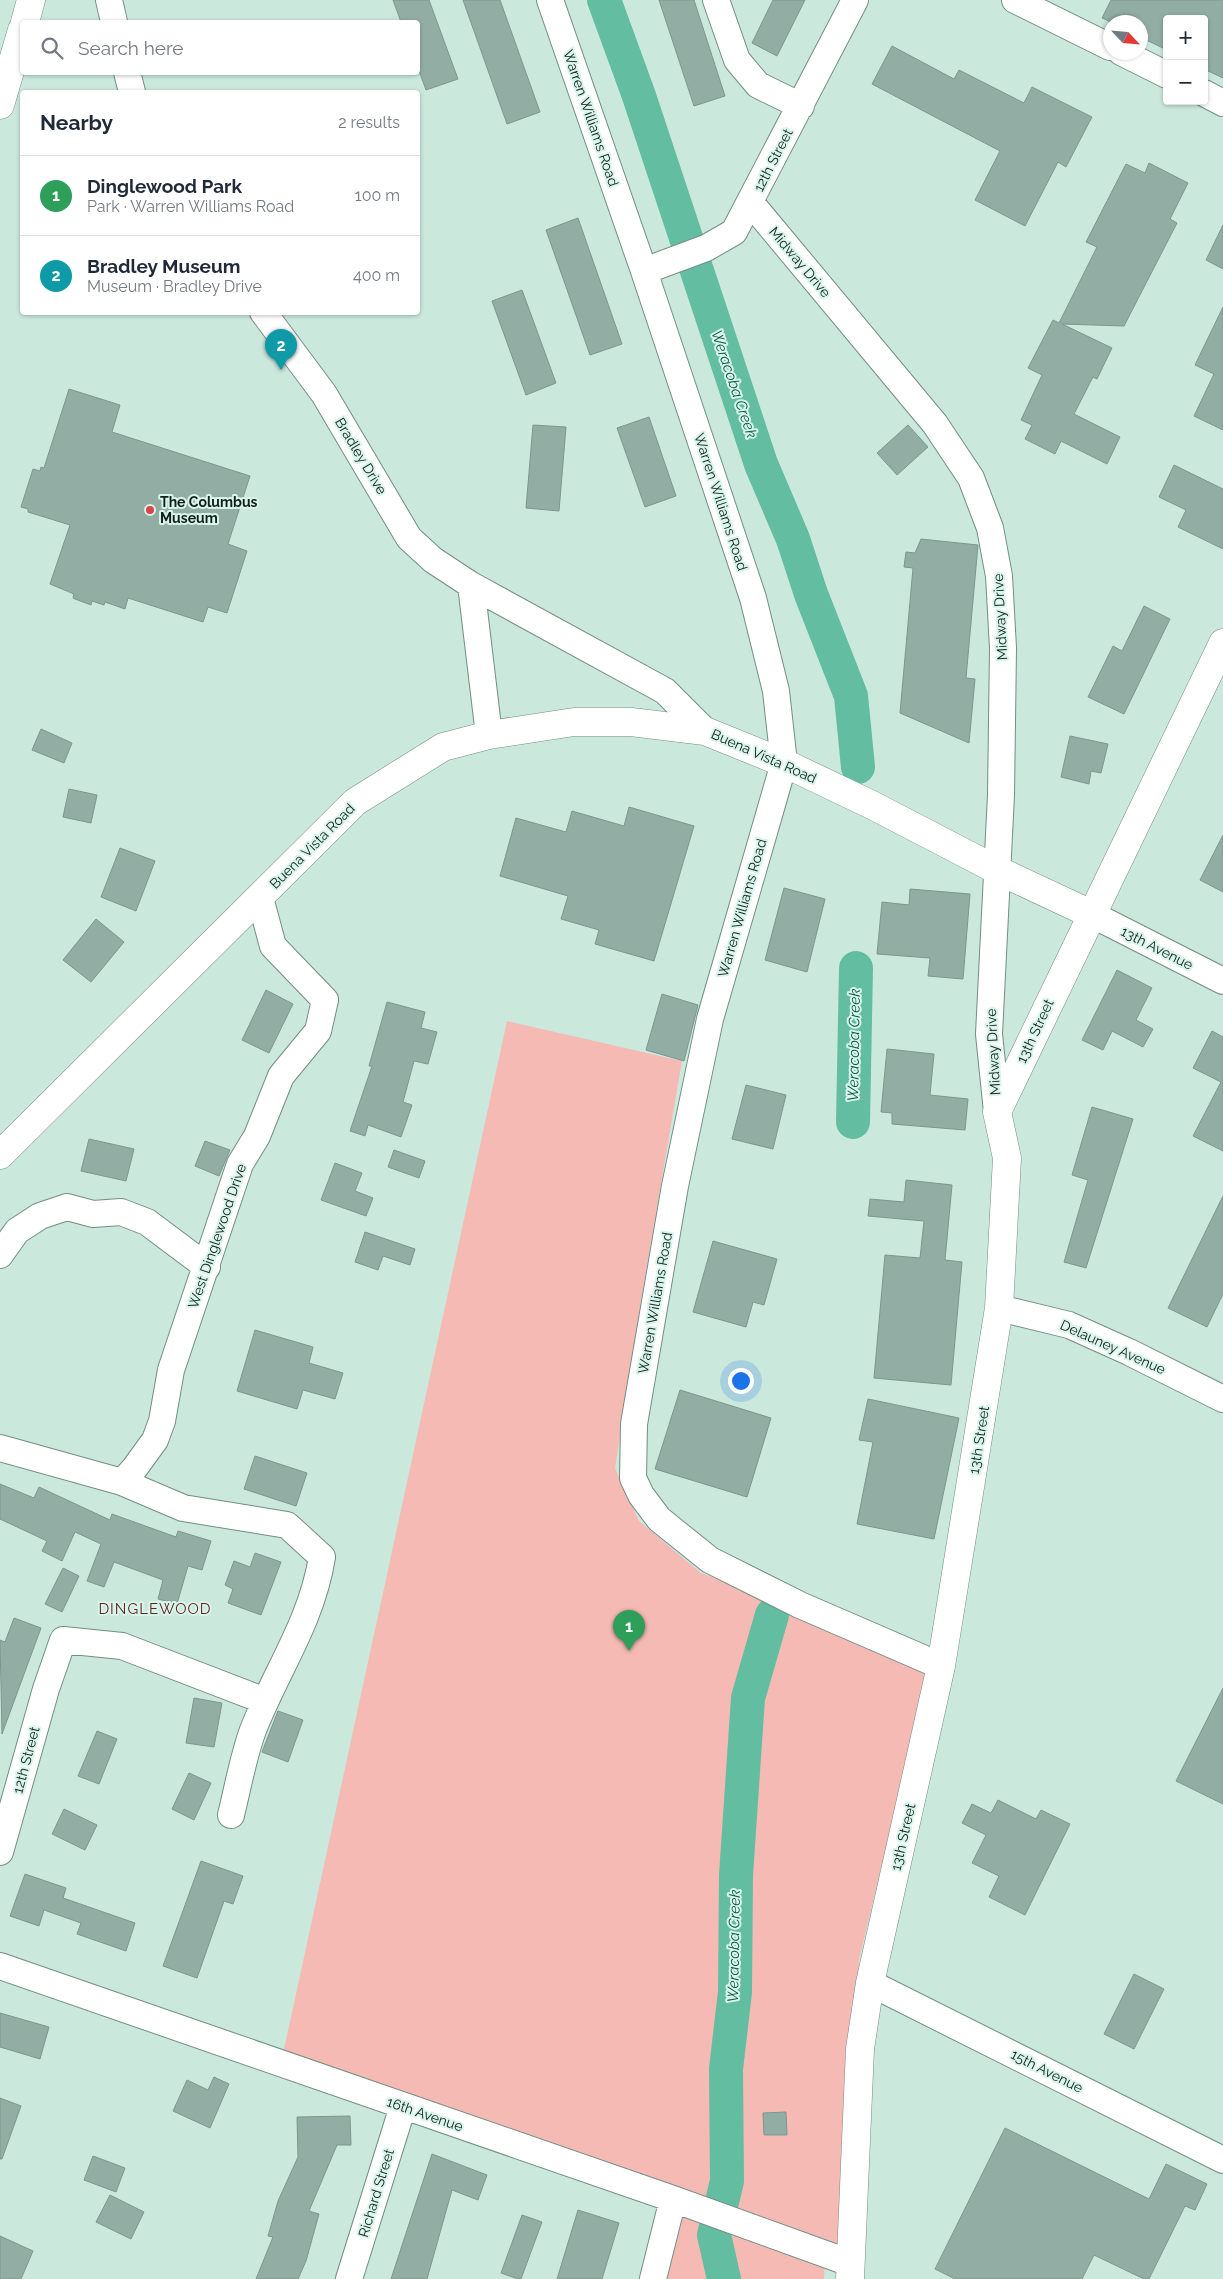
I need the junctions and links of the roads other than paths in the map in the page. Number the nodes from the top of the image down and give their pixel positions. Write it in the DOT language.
graph roads {
  1 [pos="31,0"];
  2 [pos="109,0"];
  3 [pos="550,0"];
  4 [pos="856,0"];
  5 [pos="1015,0"];
  6 [pos="724,6"];
  7 [pos="26,20"];
  8 [pos="114,20"];
  9 [pos="20,37"];
  10 [pos="1103,44"];
  11 [pos="1137,60"];
  12 [pos="1163,73"];
  13 [pos="128,75"];
  14 [pos="132,90"];
  15 [pos="1208,96"];
  16 [pos="1223,103"];
  17 [pos="0,105"];
  18 [pos="801,106"];
  19 [pos="751,203"];
  20 [pos="644,271"];
  21 [pos="265,315"];
  22 [pos="471,585"];
  23 [pos="1223,643"];
  24 [pos="1216,677"];
  25 [pos="705,731"];
  26 [pos="489,735"];
  27 [pos="784,764"];
  28 [pos="997,870"];
  29 [pos="260,898"];
  30 [pos="1092,914"];
  31 [pos="1223,981"];
  32 [pos="997,1112"];
  33 [pos="0,1155"];
  34 [pos="0,1255"];
  35 [pos="207,1267"];
  36 [pos="1000,1308"];
  37 [pos="1223,1399"];
  38 [pos="0,1448"];
  39 [pos="122,1482"];
  40 [pos="941,1666"];
  41 [pos="265,1701"];
  42 [pos="231,1815"];
  43 [pos="0,1852"];
  44 [pos="0,1966"];
  45 [pos="870,1983"];
  46 [pos="403,2106"];
  47 [pos="1223,2160"];
  48 [pos="673,2199"];
  49 [pos="850,2271"];
  50 [pos="349,2279"];
  51 [pos="653,2279"];
  1 -- 7 [label="main road"];
  2 -- 8 [label="street"];
  3 -- 20 [label="street, Warren Williams Road"];
  4 -- 18 [label="street, 12th Street"];
  5 -- 10 [label="street"];
  6 -- 18 [label="street"];
  9 -- 17 [label="main road"];
  11 -- 12 [label="street"];
  13 -- 14 [label="street"];
  15 -- 16 [label="street"];
  18 -- 19 [label="street, 12th Street"];
  19 -- 20 [label="street, 12th Street"];
  19 -- 28 [label="street, Midway Drive"];
  20 -- 27 [label="street, Warren Williams Road"];
  21 -- 22 [label="street, Bradley Drive"];
  22 -- 25 [label="street, Bradley Drive"];
  22 -- 26 [label="street"];
  23 -- 24 [label="main road, 13th Street"];
  24 -- 30 [label="main road, 13th Street"];
  25 -- 26 [label="main road, Buena Vista Road"];
  25 -- 27 [label="main road, Buena Vista Road"];
  26 -- 29 [label="main road, Buena Vista Road"];
  27 -- 28 [label="main road, Buena Vista Road"];
  27 -- 40 [label="street, Warren Williams Road"];
  28 -- 30 [label="main road, Buena Vista Road"];
  28 -- 32 [label="street, Midway Drive"];
  29 -- 33 [label="main road, Buena Vista Road"];
  29 -- 35 [label="street, West Dinglewood Drive"];
  30 -- 31 [label="street, 13th Avenue"];
  30 -- 32 [label="main road, 13th Street"];
  32 -- 36 [label="main road, 13th Street"];
  34 -- 35 [label="street"];
  35 -- 39 [label="street, West Dinglewood Drive"];
  36 -- 37 [label="street, Delauney Avenue"];
  36 -- 40 [label="main road, 13th Street"];
  38 -- 39 [label="street"];
  39 -- 41 [label="street"];
  40 -- 45 [label="main road, 13th Street"];
  41 -- 42 [label="street"];
  41 -- 43 [label="street, 12th Street"];
  44 -- 46 [label="street, 16th Avenue"];
  45 -- 47 [label="street, 15th Avenue"];
  45 -- 49 [label="main road, 13th Street"];
  46 -- 48 [label="street, 16th Avenue"];
  46 -- 50 [label="street, Richard Street"];
  48 -- 49 [label="street, 16th Avenue"];
  48 -- 51 [label="street"];
}
